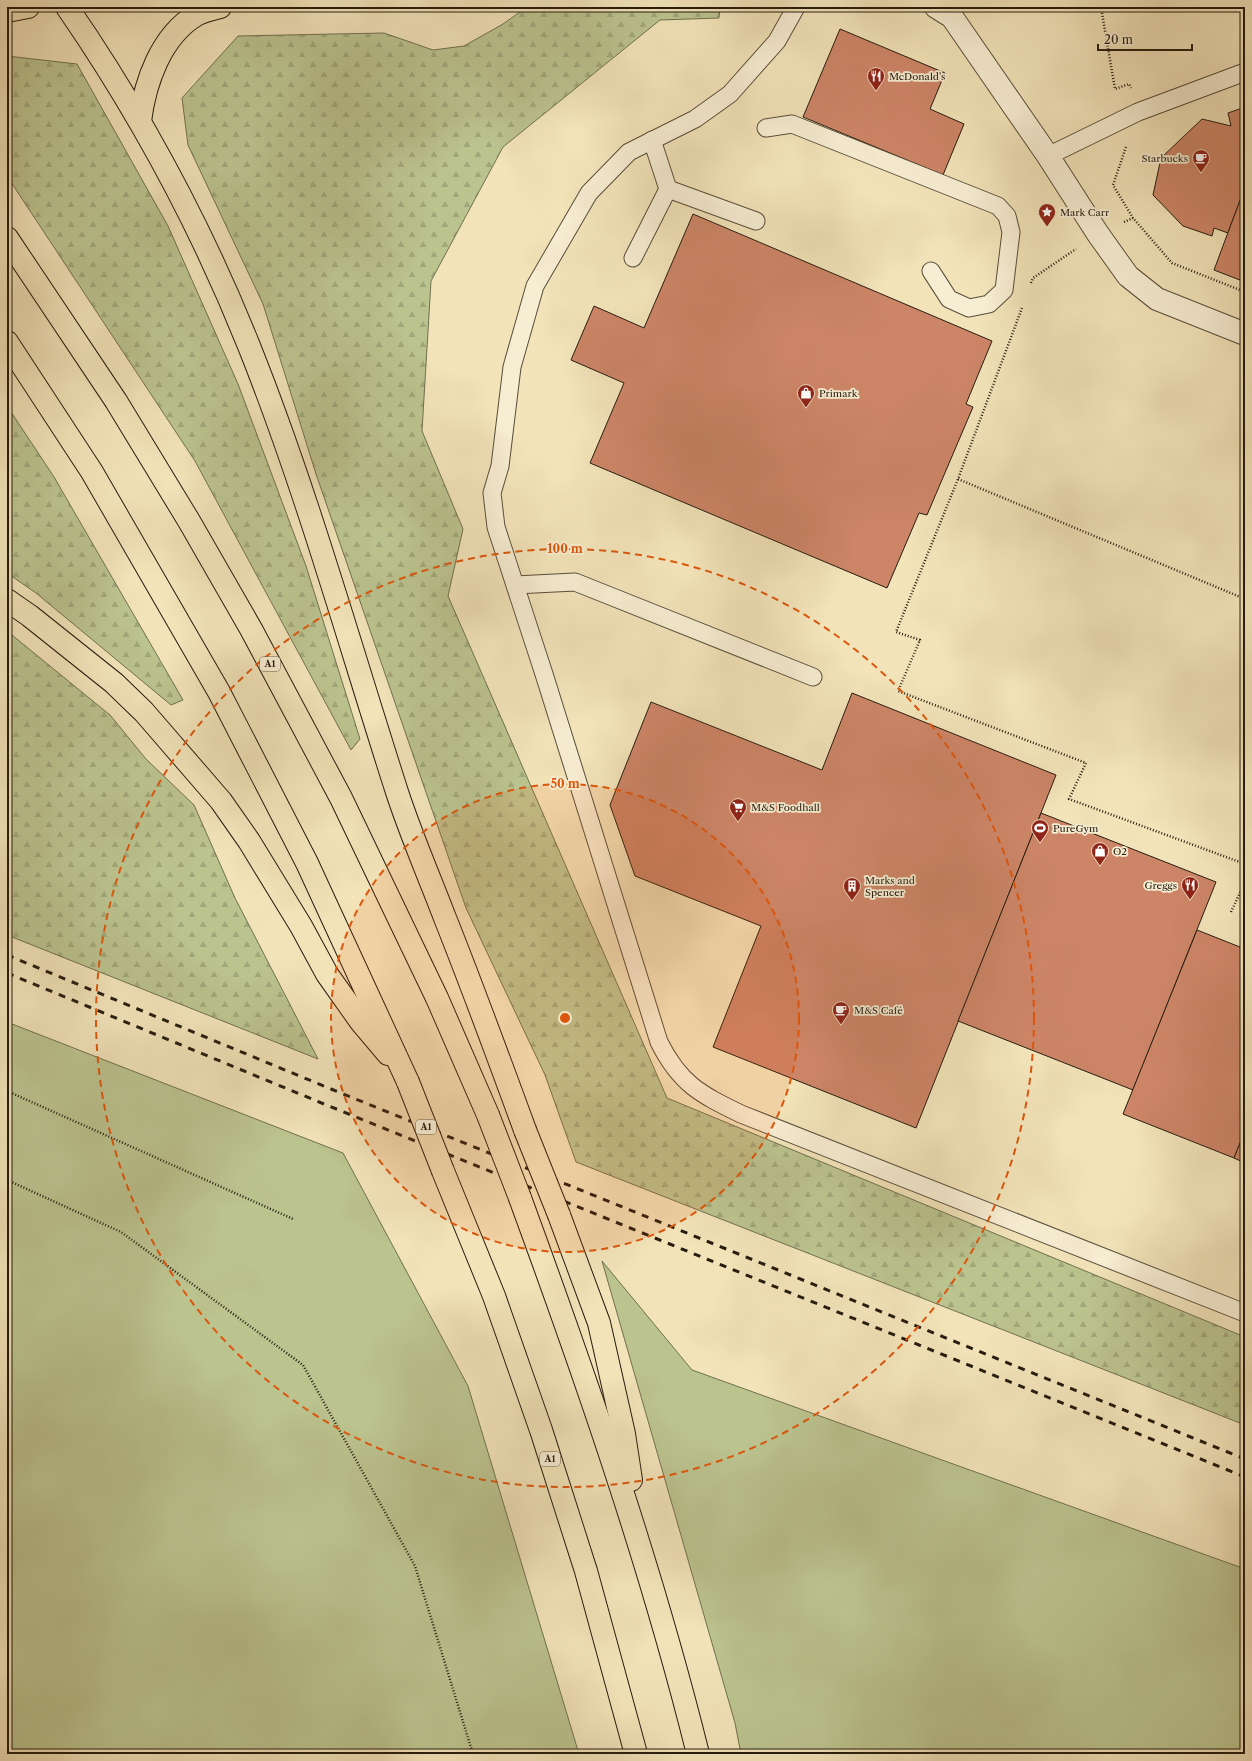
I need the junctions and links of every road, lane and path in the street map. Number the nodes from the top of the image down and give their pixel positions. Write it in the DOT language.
graph roads {
  1 [pos="28,7"];
  2 [pos="67,7"];
  3 [pos="220,7"];
  4 [pos="796,7"];
  5 [pos="1101,7"];
  6 [pos="946,10"];
  7 [pos="7,11"];
  8 [pos="1245,72"];
  9 [pos="1138,112"];
  10 [pos="140,121"];
  11 [pos="766,128"];
  12 [pos="652,140"];
  13 [pos="1128,141"];
  14 [pos="1048,156"];
  15 [pos="668,189"];
  16 [pos="1133,218"];
  17 [pos="756,221"];
  18 [pos="1098,234"];
  19 [pos="7,238"];
  20 [pos="633,258"];
  21 [pos="931,271"];
  22 [pos="1030,286"];
  23 [pos="1245,292"];
  24 [pos="1025,301"];
  25 [pos="1245,334"];
  26 [pos="7,342"];
  27 [pos="958,479"];
  28 [pos="515,585"];
  29 [pos="1245,598"];
  30 [pos="7,600"];
  31 [pos="813,677"];
  32 [pos="1245,864"];
  33 [pos="1245,882"];
  34 [pos="1231,912"];
  35 [pos="406,1076"];
  36 [pos="7,1091"];
  37 [pos="7,1180"];
  38 [pos="293,1218"];
  39 [pos="1245,1313"];
  40 [pos="642,1553"];
  41 [pos="473,1754"];
  42 [pos="636,1754"];
  43 [pos="698,1754"];
  1 -- 7 [label="main road"];
  2 -- 10 [label="main road"];
  3 -- 10 [label="main road"];
  4 -- 12 [label="lane"];
  5 -- 9 [label="path"];
  6 -- 14 [label="street"];
  8 -- 9 [label="lane"];
  9 -- 14 [label="lane"];
  10 -- 40 [label="main road, bridge"];
  11 -- 21 [label="lane"];
  12 -- 15 [label="lane"];
  12 -- 28 [label="lane"];
  13 -- 16 [label="path"];
  14 -- 18 [label="street"];
  15 -- 17 [label="lane"];
  15 -- 20 [label="lane"];
  16 -- 18 [label="path"];
  16 -- 23 [label="path"];
  18 -- 22 [label="path"];
  18 -- 25 [label="street"];
  19 -- 40 [label="main road, A1, bridge"];
  24 -- 27 [label="path"];
  26 -- 35 [label="main road, A1"];
  27 -- 29 [label="path"];
  27 -- 32 [label="path"];
  28 -- 31 [label="lane"];
  28 -- 39 [label="lane"];
  30 -- 35 [label="main road"];
  33 -- 34 [label="path"];
  35 -- 42 [label="main road, A1, bridge"];
  36 -- 38 [label="path"];
  37 -- 41 [label="path"];
  40 -- 43 [label="main road, A1"];
}
